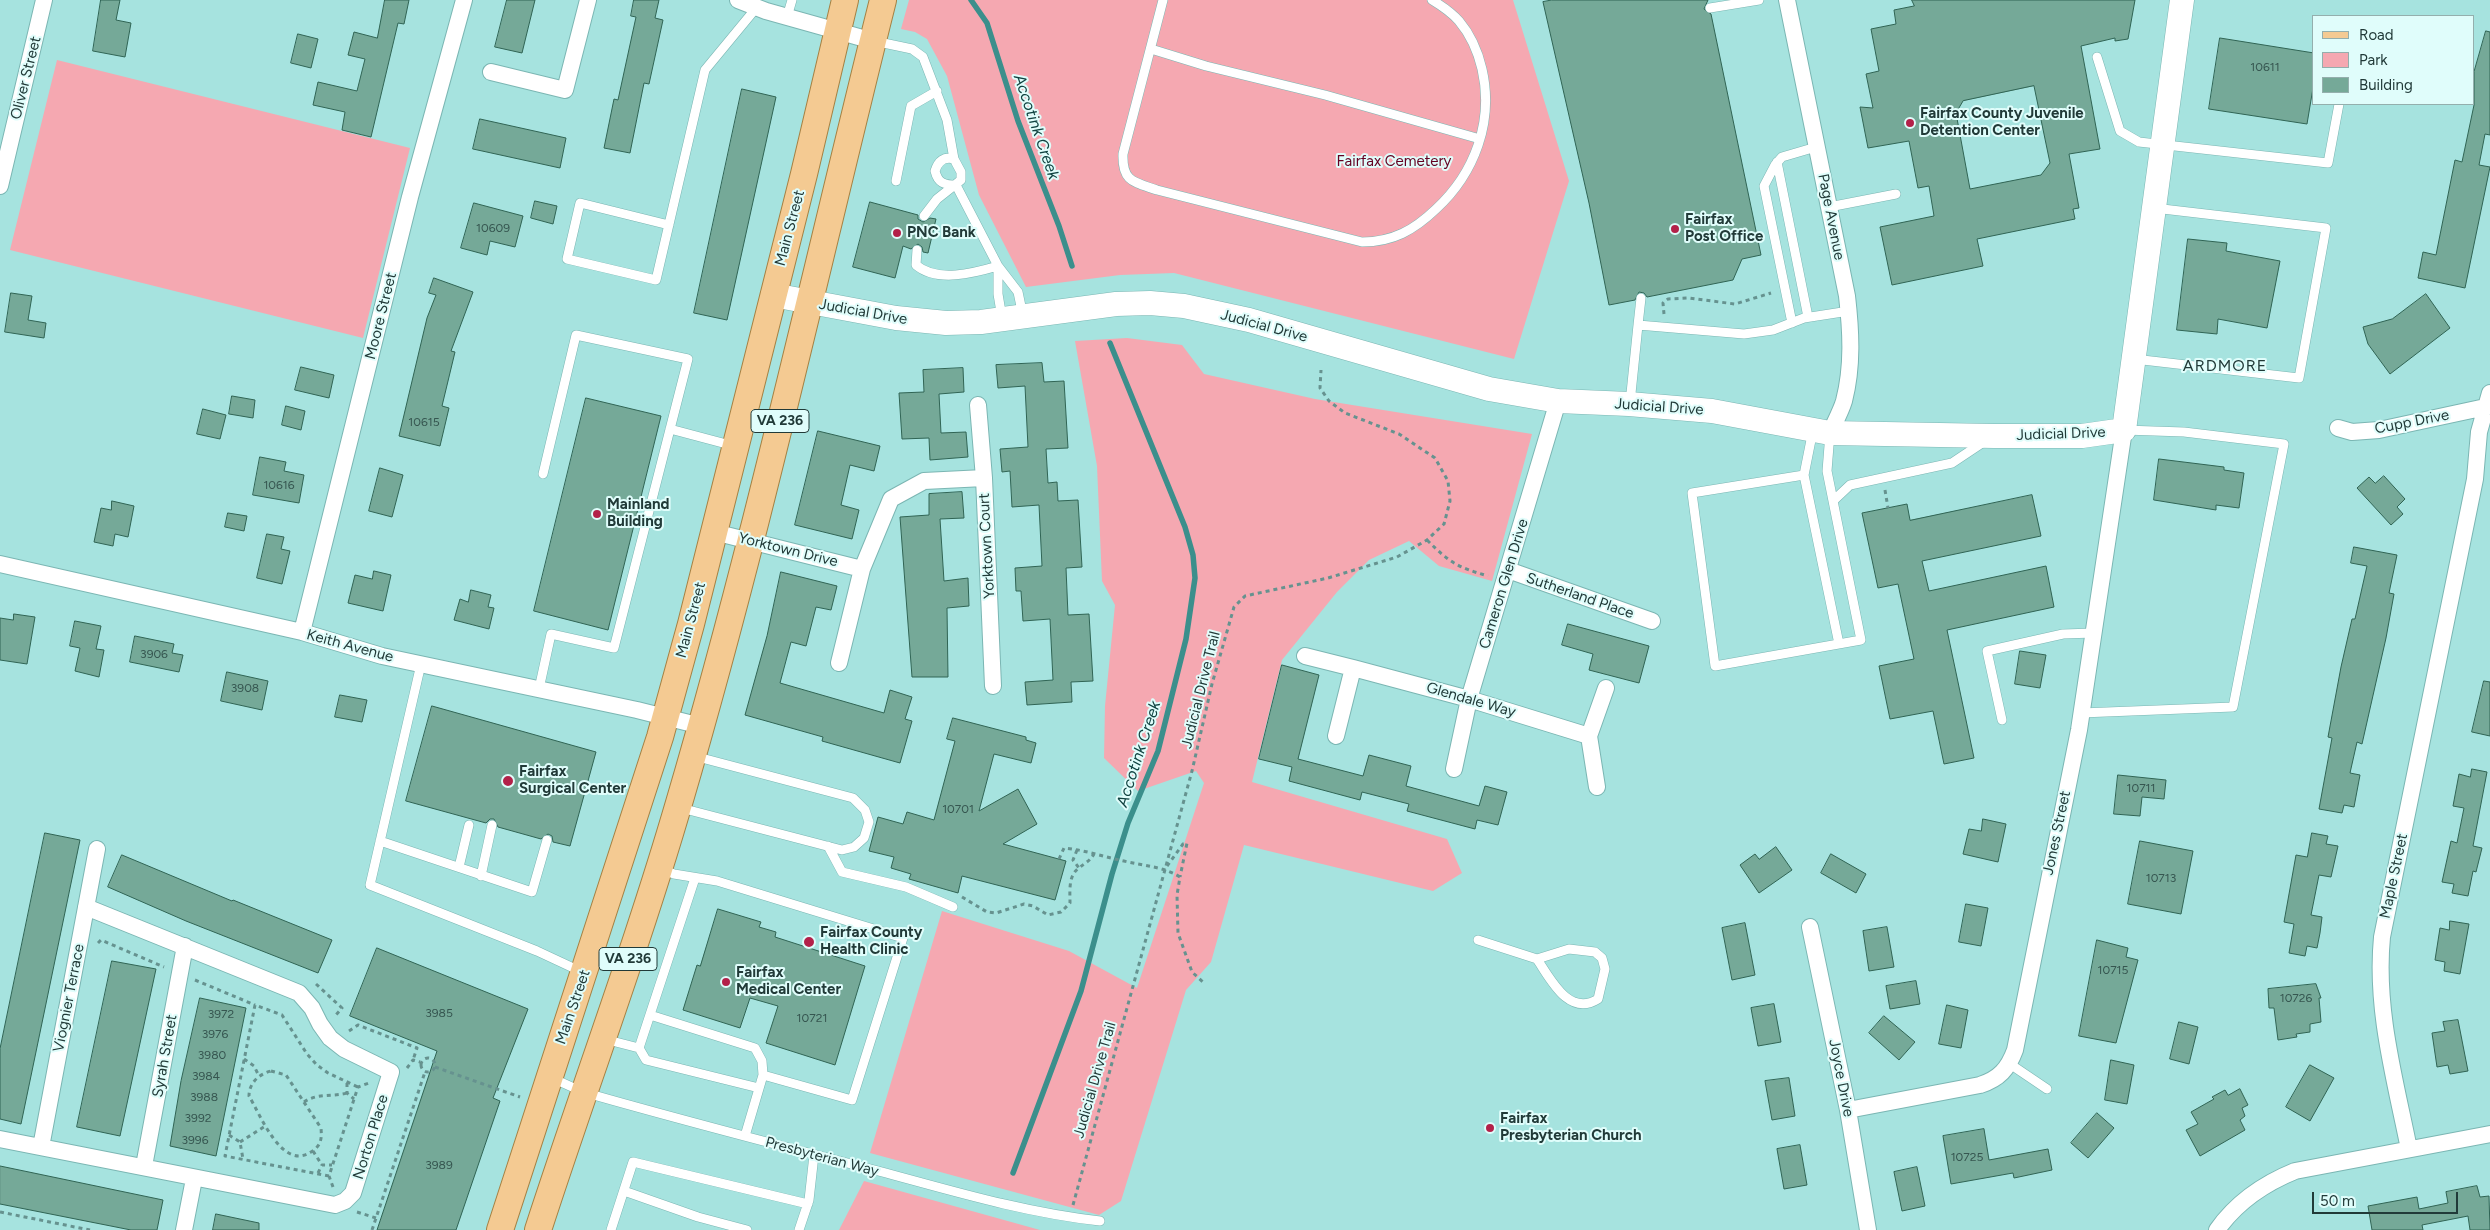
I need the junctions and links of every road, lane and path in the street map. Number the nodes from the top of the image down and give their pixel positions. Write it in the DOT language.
graph roads {
  1 [pos="45,0"];
  2 [pos="464,0"];
  3 [pos="588,0"];
  4 [pos="738,0"];
  5 [pos="792,0"];
  6 [pos="845,0"];
  7 [pos="883,0"];
  8 [pos="1163,0"];
  9 [pos="1432,0"];
  10 [pos="1759,0"];
  11 [pos="1787,0"];
  12 [pos="2182,0"];
  13 [pos="757,7"];
  14 [pos="1710,8"];
  15 [pos="787,17"];
  16 [pos="838,31"];
  17 [pos="873,41"];
  18 [pos="1151,50"];
  19 [pos="2097,57"];
  20 [pos="491,72"];
  21 [pos="937,91"];
  22 [pos="2340,105"];
  23 [pos="1480,139"];
  24 [pos="2162,145"];
  25 [pos="1816,147"];
  26 [pos="954,159"];
  27 [pos="1777,162"];
  28 [pos="896,181"];
  29 [pos="956,185"];
  30 [pos="0,186"];
  31 [pos="1896,194"];
  32 [pos="1829,207"];
  33 [pos="2154,208"];
  34 [pos="924,216"];
  35 [pos="669,225"];
  36 [pos="917,250"];
  37 [pos="998,266"];
  38 [pos="1772,292"];
  39 [pos="773,295"];
  40 [pos="1642,298"];
  41 [pos="810,302"];
  42 [pos="1849,311"];
  43 [pos="1664,314"];
  44 [pos="1012,318"];
  45 [pos="1808,318"];
  46 [pos="1792,323"];
  47 [pos="1638,324"];
  48 [pos="2133,360"];
  49 [pos="1320,370"];
  50 [pos="1558,401"];
  51 [pos="2488,402"];
  52 [pos="1630,404"];
  53 [pos="978,406"];
  54 [pos="2338,428"];
  55 [pos="670,429"];
  56 [pos="2124,430"];
  57 [pos="1821,431"];
  58 [pos="1994,436"];
  59 [pos="735,446"];
  60 [pos="542,474"];
  61 [pos="1804,476"];
  62 [pos="984,478"];
  63 [pos="1833,501"];
  64 [pos="714,532"];
  65 [pos="750,540"];
  66 [pos="1427,540"];
  67 [pos="0,564"];
  68 [pos="862,569"];
  69 [pos="1507,576"];
  70 [pos="1652,621"];
  71 [pos="302,632"];
  72 [pos="2094,633"];
  73 [pos="1839,644"];
  74 [pos="1305,656"];
  75 [pos="839,663"];
  76 [pos="421,664"];
  77 [pos="1353,668"];
  78 [pos="993,686"];
  79 [pos="1606,688"];
  80 [pos="538,689"];
  81 [pos="1469,699"];
  82 [pos="2081,713"];
  83 [pos="665,717"];
  84 [pos="2002,720"];
  85 [pos="701,726"];
  86 [pos="1336,736"];
  87 [pos="1589,736"];
  88 [pos="693,756"];
  89 [pos="1454,769"];
  90 [pos="1597,787"];
  91 [pos="678,807"];
  92 [pos="469,825"];
  93 [pos="492,825"];
  94 [pos="547,840"];
  95 [pos="380,841"];
  96 [pos="828,846"];
  97 [pos="97,849"];
  98 [pos="1077,850"];
  99 [pos="1094,854"];
  100 [pos="1059,859"];
  101 [pos="459,867"];
  102 [pos="659,868"];
  103 [pos="1079,868"];
  104 [pos="1165,868"];
  105 [pos="481,876"];
  106 [pos="1180,877"];
  107 [pos="695,878"];
  108 [pos="958,897"];
  109 [pos="86,907"];
  110 [pos="953,907"];
  111 [pos="1810,927"];
  112 [pos="1478,940"];
  113 [pos="184,946"];
  114 [pos="96,951"];
  115 [pos="1537,959"];
  116 [pos="180,973"];
  117 [pos="584,974"];
  118 [pos="1204,983"];
  119 [pos="255,1005"];
  120 [pos="650,1015"];
  121 [pos="601,1039"];
  122 [pos="640,1048"];
  123 [pos="244,1059"];
  124 [pos="2010,1064"];
  125 [pos="435,1067"];
  126 [pos="425,1072"];
  127 [pos="763,1075"];
  128 [pos="259,1076"];
  129 [pos="549,1077"];
  130 [pos="347,1083"];
  131 [pos="358,1087"];
  132 [pos="759,1088"];
  133 [pos="2047,1089"];
  134 [pos="583,1092"];
  135 [pos="347,1093"];
  136 [pos="520,1097"];
  137 [pos="354,1099"];
  138 [pos="304,1102"];
  139 [pos="1848,1110"];
  140 [pos="267,1125"];
  141 [pos="2490,1134"];
  142 [pos="229,1135"];
  143 [pos="745,1136"];
  144 [pos="0,1139"];
  145 [pos="240,1142"];
  146 [pos="41,1147"];
  147 [pos="2409,1149"];
  148 [pos="313,1151"];
  149 [pos="814,1155"];
  150 [pos="243,1159"];
  151 [pos="322,1165"];
  152 [pos="332,1165"];
  153 [pos="144,1166"];
  154 [pos="318,1173"];
  155 [pos="329,1176"];
  156 [pos="194,1179"];
  157 [pos="624,1191"];
  158 [pos="808,1204"];
  159 [pos="0,1212"];
  160 [pos="1070,1218"];
  161 [pos="1100,1221"];
  162 [pos="90,1230"];
  163 [pos="184,1230"];
  164 [pos="372,1230"];
  165 [pos="500,1230"];
  166 [pos="538,1230"];
  167 [pos="611,1230"];
  168 [pos="746,1230"];
  169 [pos="799,1230"];
  170 [pos="1868,1230"];
  171 [pos="2217,1230"];
  1 -- 30 [label="street, Oliver Street"];
  2 -- 71 [label="street, Moore Street"];
  3 -- 20 [label="street"];
  4 -- 13 [label="street"];
  5 -- 15 [label="lane"];
  6 -- 16 [label="main road, Main Street / VA 236"];
  7 -- 17 [label="main road, VA 236"];
  8 -- 18 [label="lane"];
  9 -- 23 [label="lane"];
  10 -- 14 [label="lane"];
  11 -- 25 [label="street, Page Avenue"];
  12 -- 24 [label="street, Judicial Drive"];
  13 -- 15 [label="street"];
  13 -- 35 [label="lane"];
  15 -- 16 [label="street"];
  16 -- 17 [label="street"];
  16 -- 39 [label="main road, Main Street / VA 236"];
  17 -- 21 [label="lane"];
  17 -- 41 [label="main road, VA 236"];
  18 -- 23 [label="lane"];
  18 -- 23 [label="lane"];
  19 -- 24 [label="lane"];
  21 -- 26 [label="lane"];
  21 -- 28 [label="lane"];
  22 -- 24 [label="lane"];
  24 -- 33 [label="street, Judicial Drive"];
  25 -- 27 [label="lane"];
  25 -- 32 [label="street, Page Avenue"];
  26 -- 29 [label="lane"];
  26 -- 29 [label="lane"];
  27 -- 45 [label="lane"];
  27 -- 46 [label="lane"];
  29 -- 34 [label="lane"];
  29 -- 37 [label="lane"];
  31 -- 32 [label="lane"];
  32 -- 42 [label="street, Page Avenue"];
  33 -- 48 [label="street, Judicial Drive"];
  33 -- 48 [label="lane"];
  35 -- 35 [label="lane"];
  36 -- 37 [label="lane"];
  37 -- 44 [label="lane"];
  37 -- 44 [label="lane"];
  38 -- 43 [label="path"];
  39 -- 41 [label="street, Judicial Drive"];
  39 -- 59 [label="main road, Main Street / VA 236"];
  40 -- 47 [label="lane"];
  41 -- 44 [label="street, Judicial Drive"];
  41 -- 65 [label="main road, VA 236"];
  42 -- 45 [label="lane"];
  42 -- 57 [label="street, Page Avenue"];
  44 -- 50 [label="street, Judicial Drive"];
  45 -- 46 [label="lane"];
  46 -- 47 [label="lane"];
  47 -- 52 [label="lane"];
  48 -- 56 [label="street, Judicial Drive"];
  49 -- 66 [label="path, Judicial Drive Trail"];
  50 -- 52 [label="street, Judicial Drive"];
  50 -- 69 [label="street, Cameron Glen Drive"];
  51 -- 54 [label="street, Cupp Drive"];
  51 -- 147 [label="street, Maple Street"];
  52 -- 57 [label="street, Judicial Drive"];
  53 -- 62 [label="street, Yorktown Court"];
  55 -- 59 [label="lane"];
  55 -- 60 [label="lane"];
  55 -- 80 [label="lane"];
  56 -- 58 [label="street, Judicial Drive"];
  56 -- 72 [label="street, Jones Street"];
  56 -- 82 [label="lane"];
  57 -- 58 [label="street, Judicial Drive"];
  57 -- 61 [label="lane"];
  57 -- 63 [label="lane"];
  58 -- 63 [label="lane"];
  59 -- 64 [label="main road, Main Street / VA 236"];
  61 -- 73 [label="lane"];
  61 -- 73 [label="lane"];
  62 -- 68 [label="street"];
  62 -- 78 [label="street, Yorktown Court"];
  63 -- 73 [label="lane"];
  64 -- 65 [label="street, Yorktown Drive"];
  64 -- 83 [label="main road, Main Street / VA 236"];
  65 -- 68 [label="street, Yorktown Drive"];
  65 -- 85 [label="main road, VA 236"];
  66 -- 69 [label="path"];
  66 -- 104 [label="path, Judicial Drive Trail"];
  67 -- 71 [label="street, Keith Avenue"];
  68 -- 75 [label="street"];
  69 -- 70 [label="street, Sutherland Place"];
  69 -- 81 [label="street, Cameron Glen Drive"];
  71 -- 76 [label="street, Keith Avenue"];
  72 -- 82 [label="street, Jones Street"];
  72 -- 84 [label="lane"];
  74 -- 77 [label="street, Glendale Way"];
  76 -- 80 [label="street, Keith Avenue"];
  76 -- 95 [label="lane"];
  77 -- 81 [label="street, Glendale Way"];
  77 -- 86 [label="street"];
  79 -- 87 [label="street"];
  80 -- 83 [label="street, Keith Avenue"];
  81 -- 87 [label="street, Glendale Way"];
  81 -- 89 [label="street, Cameron Glen Drive"];
  82 -- 124 [label="street, Jones Street"];
  83 -- 85 [label="street, Keith Avenue"];
  83 -- 117 [label="main road, Main Street / VA 236"];
  85 -- 88 [label="main road, VA 236"];
  87 -- 90 [label="street"];
  88 -- 91 [label="main road, VA 236"];
  88 -- 96 [label="lane"];
  91 -- 96 [label="lane"];
  91 -- 102 [label="main road, VA 236"];
  92 -- 101 [label="lane"];
  93 -- 105 [label="lane"];
  94 -- 105 [label="lane"];
  95 -- 101 [label="lane"];
  95 -- 117 [label="lane"];
  96 -- 110 [label="lane"];
  97 -- 109 [label="street, Viognier Terrace"];
  98 -- 99 [label="path"];
  98 -- 100 [label="path"];
  98 -- 103 [label="path"];
  99 -- 103 [label="path"];
  99 -- 104 [label="path"];
  101 -- 105 [label="lane"];
  102 -- 107 [label="lane"];
  102 -- 121 [label="main road, VA 236"];
  103 -- 108 [label="path"];
  104 -- 106 [label="path"];
  104 -- 106 [label="path"];
  104 -- 160 [label="path, Judicial Drive Trail"];
  106 -- 118 [label="path"];
  107 -- 120 [label="lane"];
  107 -- 127 [label="lane"];
  109 -- 113 [label="street, Norton Place"];
  109 -- 146 [label="street, Viognier Terrace"];
  111 -- 139 [label="street, Joyce Drive"];
  112 -- 115 [label="lane"];
  113 -- 116 [label="street, Syrah Street"];
  113 -- 156 [label="street, Norton Place"];
  114 -- 116 [label="path"];
  115 -- 115 [label="lane"];
  116 -- 119 [label="path"];
  116 -- 153 [label="street, Syrah Street"];
  117 -- 129 [label="main road, Main Street / VA 236"];
  119 -- 123 [label="path"];
  119 -- 130 [label="path"];
  120 -- 122 [label="lane"];
  120 -- 127 [label="lane"];
  121 -- 122 [label="lane"];
  121 -- 134 [label="main road, VA 236"];
  122 -- 132 [label="lane"];
  123 -- 128 [label="path"];
  123 -- 142 [label="path"];
  124 -- 133 [label="lane"];
  124 -- 139 [label="street"];
  125 -- 126 [label="path"];
  125 -- 126 [label="path"];
  125 -- 136 [label="path"];
  126 -- 164 [label="path"];
  127 -- 132 [label="lane"];
  128 -- 138 [label="path"];
  128 -- 140 [label="path"];
  129 -- 134 [label="lane, Presbyterian Way"];
  129 -- 165 [label="main road, Main Street / VA 236"];
  130 -- 131 [label="path"];
  130 -- 135 [label="path"];
  132 -- 143 [label="lane"];
  134 -- 143 [label="lane, Presbyterian Way"];
  134 -- 166 [label="main road, VA 236"];
  135 -- 137 [label="path"];
  135 -- 138 [label="path"];
  138 -- 148 [label="path"];
  139 -- 170 [label="street, Joyce Drive"];
  140 -- 145 [label="path"];
  140 -- 148 [label="path"];
  141 -- 147 [label="street"];
  142 -- 145 [label="path"];
  142 -- 150 [label="path"];
  143 -- 149 [label="lane, Presbyterian Way"];
  144 -- 146 [label="street, Norton Place"];
  145 -- 150 [label="path"];
  146 -- 153 [label="street, Norton Place"];
  147 -- 171 [label="street"];
  148 -- 151 [label="path"];
  149 -- 158 [label="lane"];
  149 -- 160 [label="lane, Presbyterian Way"];
  150 -- 154 [label="path"];
  151 -- 152 [label="path"];
  151 -- 154 [label="path"];
  153 -- 156 [label="street, Norton Place"];
  154 -- 155 [label="path"];
  156 -- 163 [label="street"];
  157 -- 158 [label="lane"];
  157 -- 167 [label="lane"];
  157 -- 168 [label="lane"];
  158 -- 169 [label="lane"];
  159 -- 162 [label="path"];
  160 -- 161 [label="lane, Presbyterian Way"];
}
